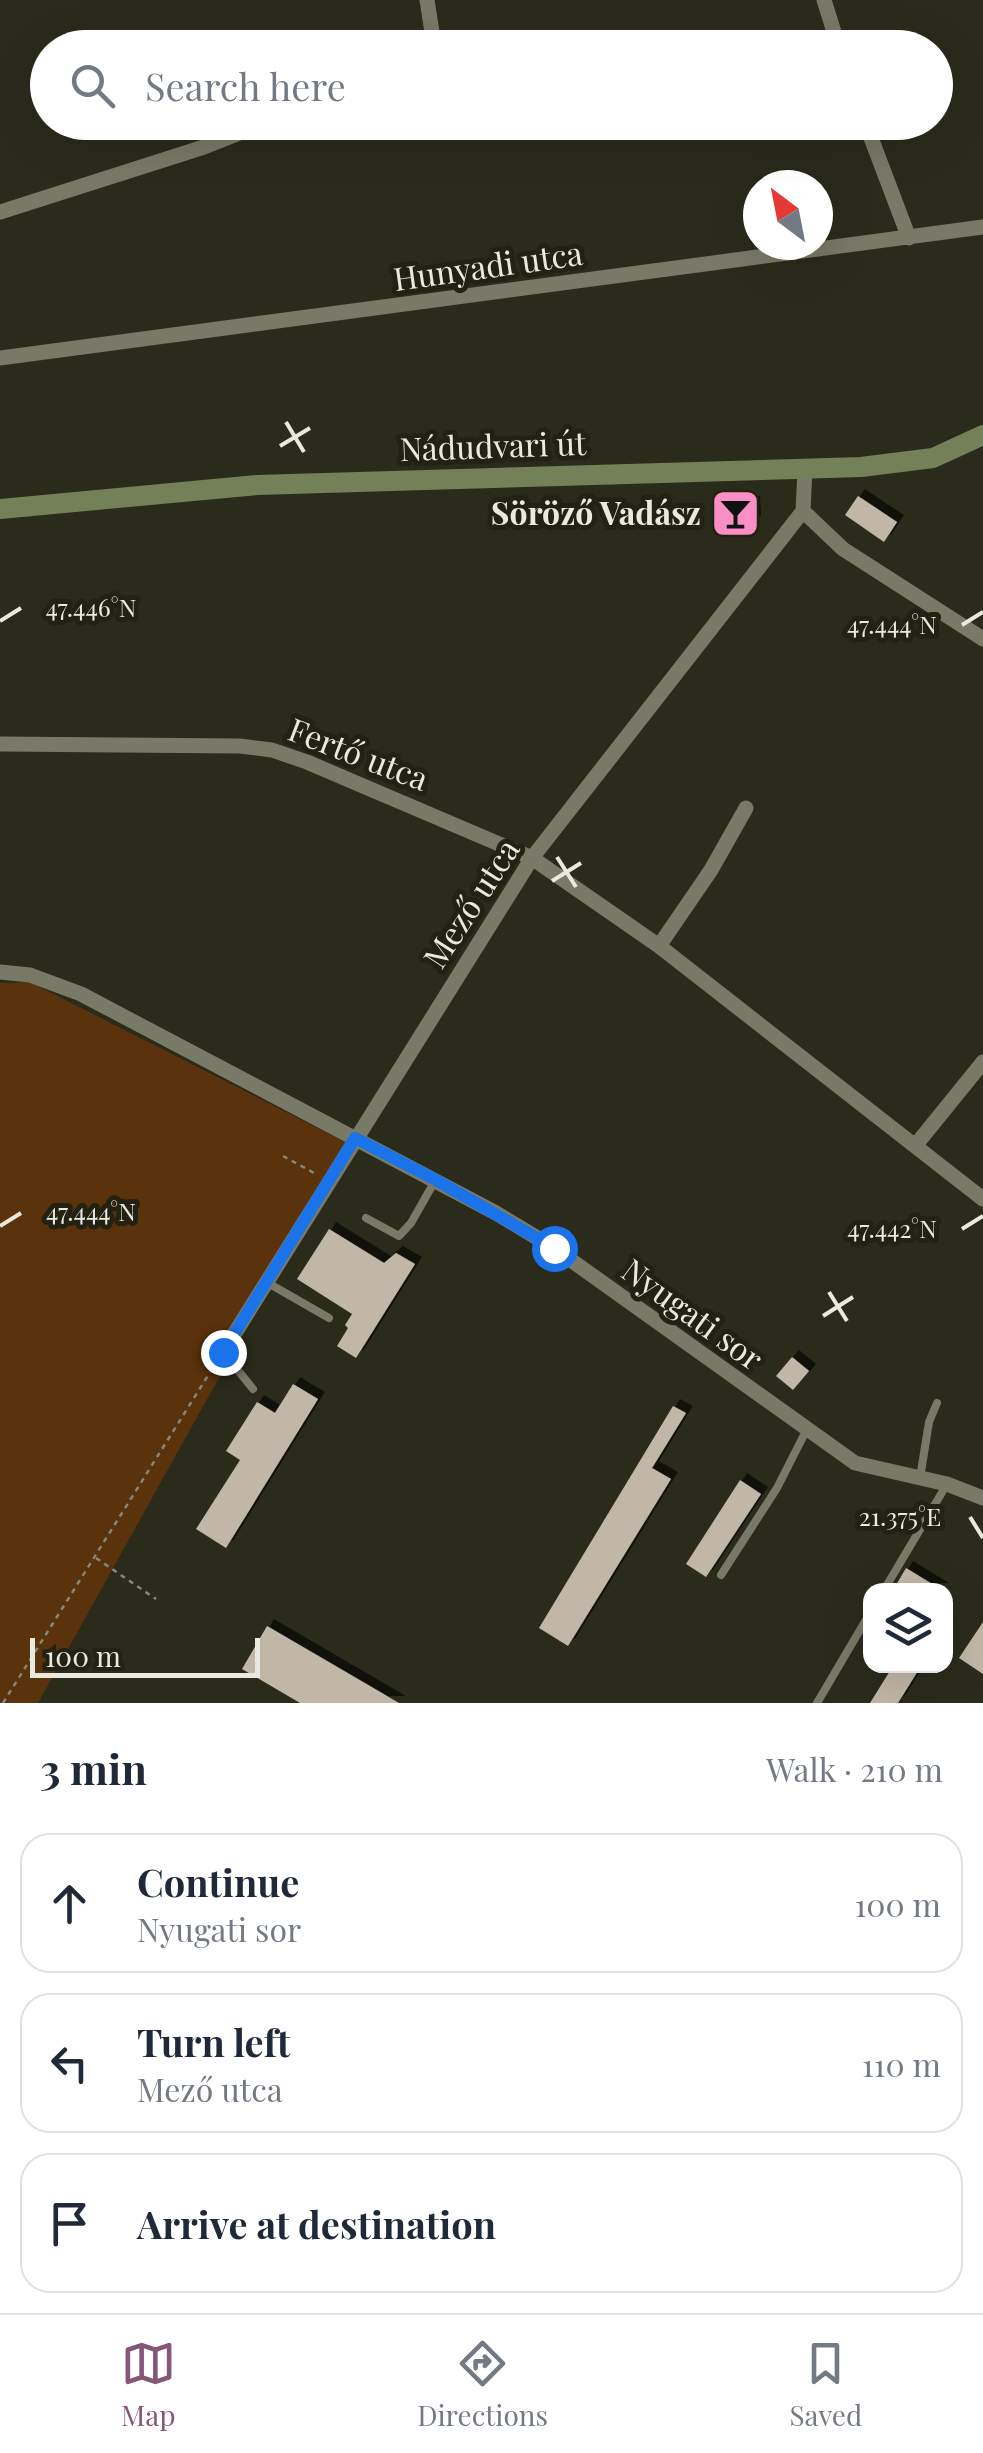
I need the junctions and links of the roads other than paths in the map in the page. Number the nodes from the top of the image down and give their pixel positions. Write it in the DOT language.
graph roads {
  1 [pos="427,0"];
  2 [pos="824,0"];
  3 [pos="432,30"];
  4 [pos="833,30"];
  5 [pos="222,140"];
  6 [pos="873,140"];
  7 [pos="0,212"];
  8 [pos="983,227"];
  9 [pos="909,238"];
  10 [pos="0,358"];
  11 [pos="983,435"];
  12 [pos="805,469"];
  13 [pos="0,509"];
  14 [pos="803,511"];
  15 [pos="983,639"];
  16 [pos="0,744"];
  17 [pos="746,808"];
  18 [pos="532,858"];
  19 [pos="659,946"];
  20 [pos="0,972"];
  21 [pos="983,1062"];
  22 [pos="355,1138"];
  23 [pos="914,1146"];
  24 [pos="436,1180"];
  25 [pos="983,1199"];
  26 [pos="366,1218"];
  27 [pos="267,1282"];
  28 [pos="328,1318"];
  29 [pos="223,1352"];
  30 [pos="253,1389"];
  31 [pos="937,1403"];
  32 [pos="806,1431"];
  33 [pos="920,1478"];
  34 [pos="947,1484"];
  35 [pos="983,1498"];
  36 [pos="721,1576"];
  37 [pos="888,1583"];
  38 [pos="863,1625"];
  39 [pos="817,1703"];
  1 -- 3 [label="street"];
  2 -- 4 [label="street"];
  5 -- 7 [label="street"];
  6 -- 9 [label="street"];
  8 -- 9 [label="street, Hunyadi utca"];
  9 -- 10 [label="street, Hunyadi utca"];
  11 -- 12 [label="main road, Nádudvari út"];
  12 -- 13 [label="main road, Nádudvari út"];
  12 -- 14 [label="street"];
  14 -- 15 [label="street"];
  14 -- 18 [label="street, Mező utca"];
  16 -- 18 [label="street, Fertő utca"];
  17 -- 19 [label="street"];
  18 -- 19 [label="street, Fertő utca"];
  18 -- 22 [label="street, Mező utca"];
  19 -- 23 [label="street, Fertő utca"];
  20 -- 22 [label="street, Nyugati sor"];
  21 -- 23 [label="street"];
  22 -- 24 [label="street, Nyugati sor"];
  22 -- 27 [label="street, Mező utca"];
  23 -- 25 [label="street, Fertő utca"];
  24 -- 26 [label="lane"];
  24 -- 32 [label="street, Nyugati sor"];
  27 -- 28 [label="lane"];
  27 -- 29 [label="street, Mező utca"];
  29 -- 30 [label="lane"];
  31 -- 33 [label="lane"];
  32 -- 33 [label="street, Nyugati sor"];
  32 -- 36 [label="lane"];
  33 -- 34 [label="street, Nyugati sor"];
  34 -- 35 [label="street, Nyugati sor"];
  34 -- 37 [label="lane"];
  38 -- 39 [label="lane"];
}
